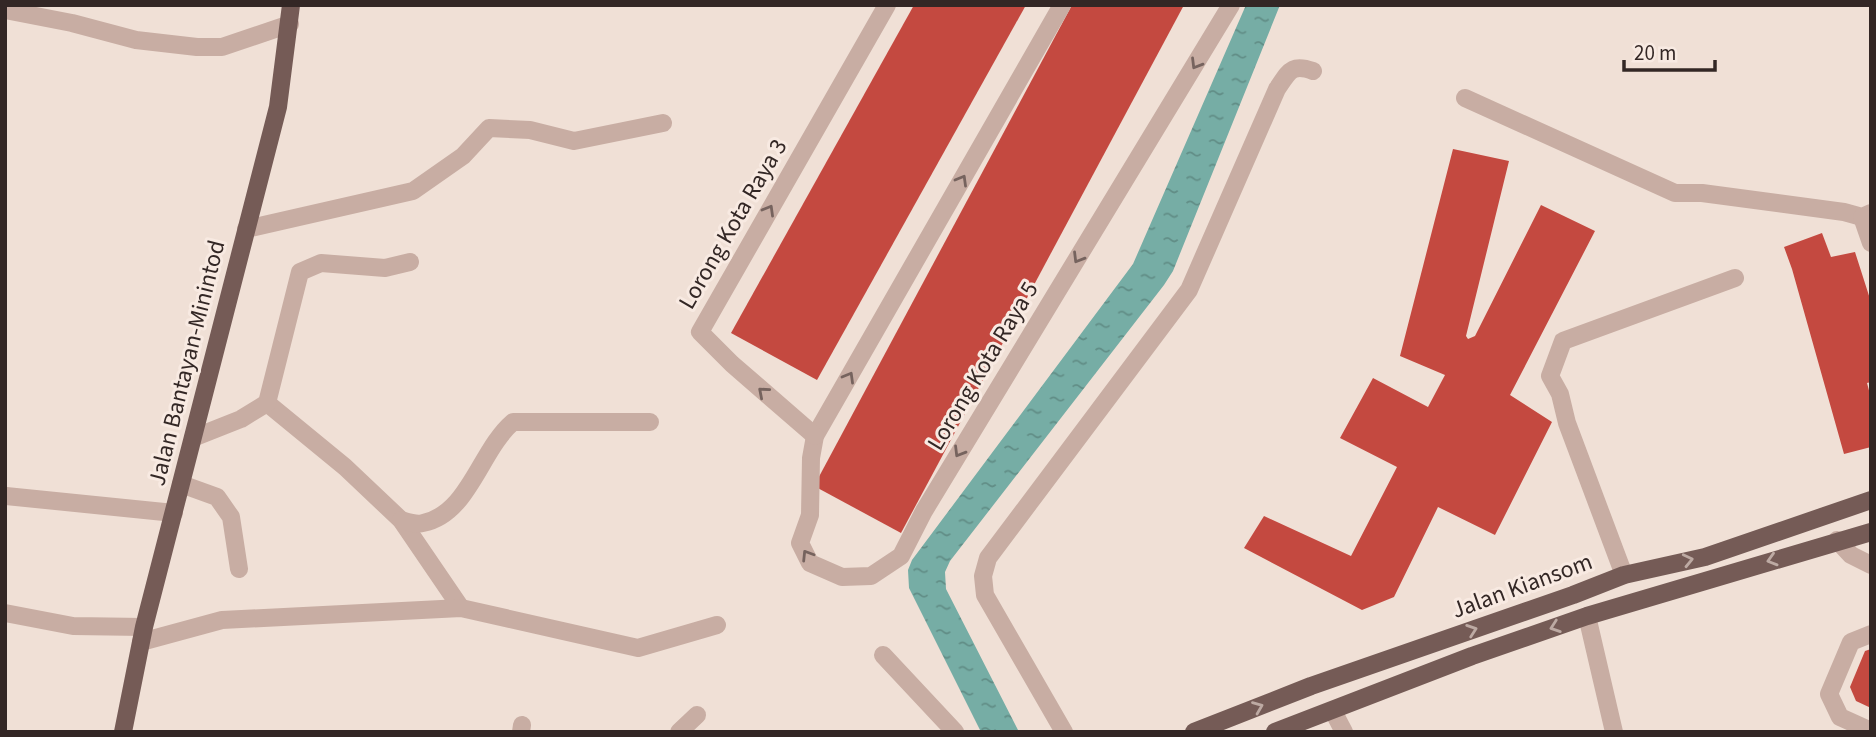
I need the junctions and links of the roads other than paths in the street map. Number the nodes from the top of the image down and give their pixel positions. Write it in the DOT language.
graph roads {
  1 [pos="291,5"];
  2 [pos="887,5"];
  3 [pos="1062,5"];
  4 [pos="1231,5"];
  5 [pos="5,10"];
  6 [pos="290,24"];
  7 [pos="1313,71"];
  8 [pos="1465,98"];
  9 [pos="663,123"];
  10 [pos="1866,215"];
  11 [pos="246,229"];
  12 [pos="1871,243"];
  13 [pos="410,262"];
  14 [pos="1735,278"];
  15 [pos="267,403"];
  16 [pos="650,422"];
  17 [pos="815,436"];
  18 [pos="193,438"];
  19 [pos="181,484"];
  20 [pos="6,496"];
  21 [pos="1871,499"];
  22 [pos="174,513"];
  23 [pos="401,520"];
  24 [pos="1871,532"];
  25 [pos="1837,540"];
  26 [pos="1871,565"];
  27 [pos="239,569"];
  28 [pos="1624,575"];
  29 [pos="461,608"];
  30 [pos="5,613"];
  31 [pos="1587,616"];
  32 [pos="718,625"];
  33 [pos="143,635"];
  34 [pos="1871,635"];
  35 [pos="883,655"];
  36 [pos="1333,711"];
  37 [pos="697,715"];
  38 [pos="1871,731"];
  39 [pos="123,732"];
  40 [pos="679,732"];
  41 [pos="955,732"];
  42 [pos="1064,732"];
  43 [pos="1194,732"];
  44 [pos="1275,732"];
  45 [pos="1344,732"];
  46 [pos="1614,732"];
  1 -- 6 [label="main road, Jalan Bantayan-Minintod"];
  17 -- 2 [label="street, Lorong Kota Raya 3, one-way"];
  17 -- 3 [label="street, one-way"];
  4 -- 17 [label="street, Lorong Kota Raya 5, one-way"];
  5 -- 6 [label="street"];
  6 -- 11 [label="main road, Jalan Bantayan-Minintod"];
  7 -- 42 [label="street"];
  8 -- 10 [label="street"];
  9 -- 11 [label="street"];
  10 -- 12 [label="street"];
  11 -- 18 [label="main road, Jalan Bantayan-Minintod"];
  13 -- 15 [label="street"];
  14 -- 28 [label="street"];
  15 -- 18 [label="street"];
  15 -- 23 [label="street"];
  16 -- 23 [label="street"];
  18 -- 19 [label="main road, Jalan Bantayan-Minintod"];
  19 -- 22 [label="main road, Jalan Bantayan-Minintod"];
  19 -- 27 [label="street"];
  20 -- 22 [label="street"];
  28 -- 21 [label="main road, Jalan Kiansom, one-way"];
  22 -- 33 [label="main road, Jalan Bantayan-Minintod"];
  23 -- 29 [label="street"];
  24 -- 25 [label="main road, Jalan Kiansom"];
  25 -- 26 [label="street"];
  25 -- 31 [label="main road, Jalan Kiansom, one-way"];
  43 -- 28 [label="main road, Jalan Kiansom, one-way"];
  29 -- 32 [label="street"];
  29 -- 33 [label="street"];
  30 -- 33 [label="street"];
  31 -- 36 [label="main road, Jalan Kiansom, one-way"];
  31 -- 46 [label="street"];
  33 -- 39 [label="main road, Jalan Bantayan-Minintod"];
  34 -- 38 [label="street"];
  35 -- 41 [label="street"];
  36 -- 44 [label="main road, Jalan Kiansom"];
  36 -- 45 [label="street"];
  37 -- 40 [label="street"];
}
